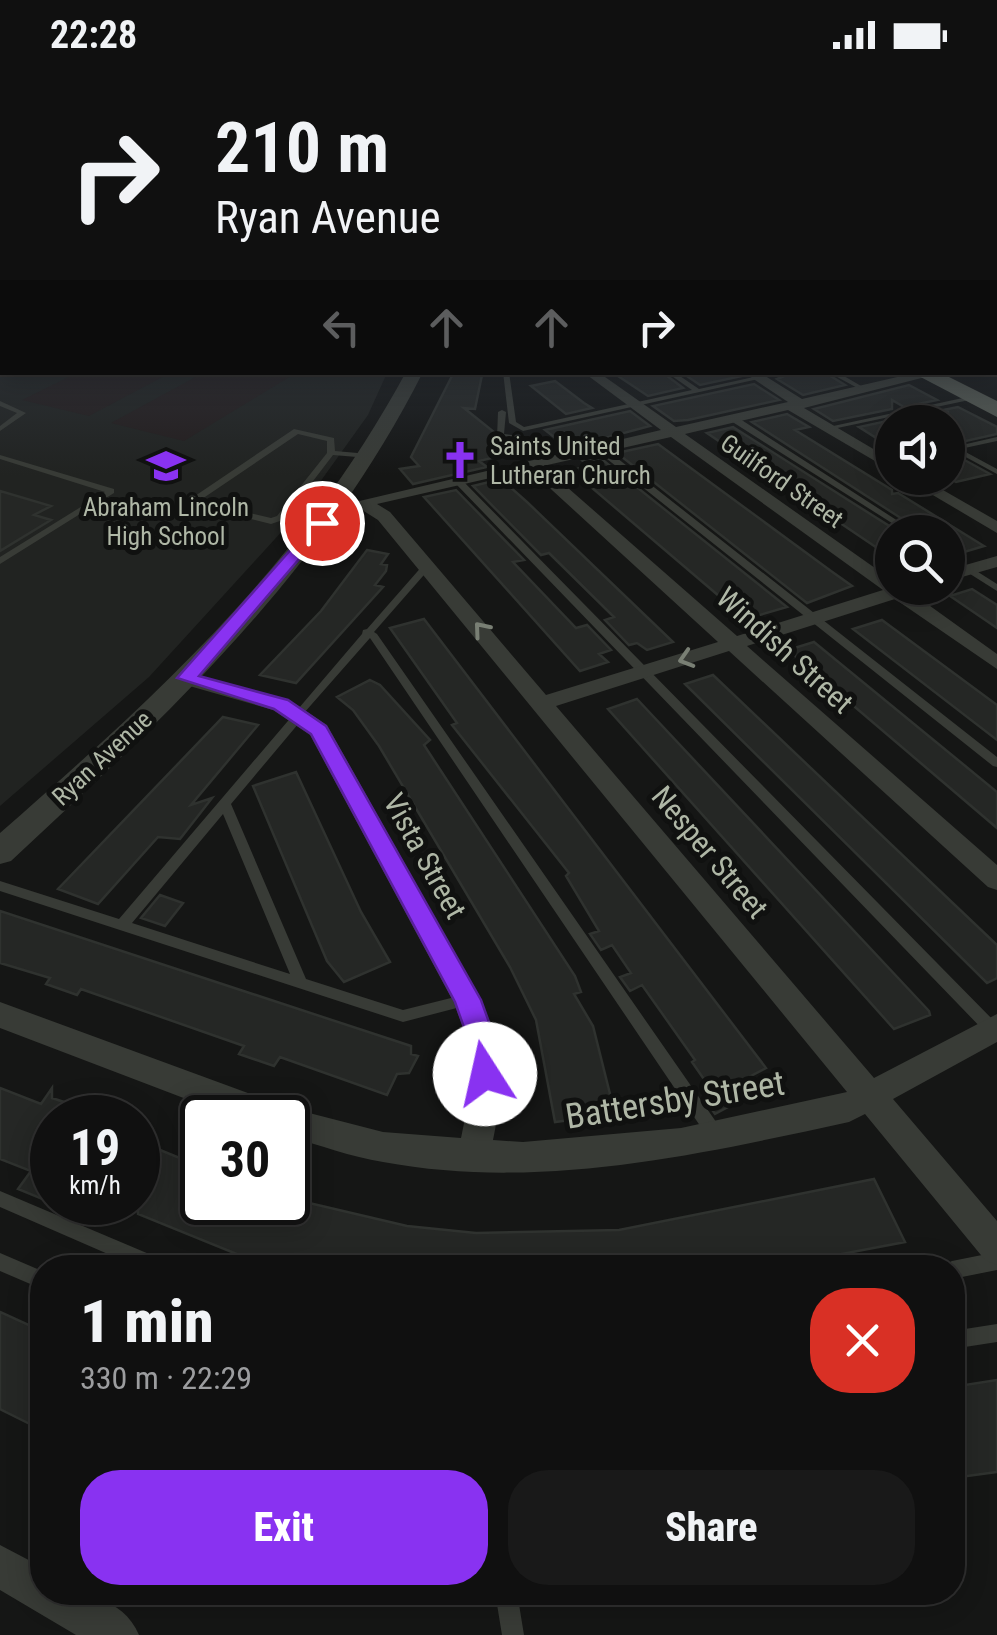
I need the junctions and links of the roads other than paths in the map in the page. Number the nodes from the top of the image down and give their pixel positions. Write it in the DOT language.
graph roads {
  1 [pos="412,375"];
  2 [pos="507,375"];
  3 [pos="593,375"];
  4 [pos="673,375"];
  5 [pos="836,375"];
  6 [pos="921,375"];
  7 [pos="932,375"];
  8 [pos="754,376"];
  9 [pos="864,390"];
  10 [pos="698,392"];
  11 [pos="972,398"];
  12 [pos="0,404"];
  13 [pos="796,405"];
  14 [pos="633,406"];
  15 [pos="997,410"];
  16 [pos="502,412"];
  17 [pos="734,419"];
  18 [pos="0,428"];
  19 [pos="828,428"];
  20 [pos="672,434"];
  21 [pos="997,438"];
  22 [pos="600,450"];
  23 [pos="331,453"];
  24 [pos="369,456"];
  25 [pos="875,456"];
  26 [pos="0,457"];
  27 [pos="540,463"];
  28 [pos="997,472"];
  29 [pos="459,482"];
  30 [pos="941,495"];
  31 [pos="96,502"];
  32 [pos="198,503"];
  33 [pos="290,504"];
  34 [pos="347,504"];
  35 [pos="884,515"];
  36 [pos="997,528"];
  37 [pos="0,561"];
  38 [pos="997,561"];
  39 [pos="428,566"];
  40 [pos="965,567"];
  41 [pos="875,570"];
  42 [pos="969,570"];
  43 [pos="965,571"];
  44 [pos="997,588"];
  45 [pos="875,599"];
  46 [pos="923,605"];
  47 [pos="814,618"];
  48 [pos="366,632"];
  49 [pos="733,644"];
  50 [pos="997,664"];
  51 [pos="644,672"];
  52 [pos="186,678"];
  53 [pos="544,703"];
  54 [pos="299,714"];
  55 [pos="997,763"];
  56 [pos="225,804"];
  57 [pos="0,852"];
  58 [pos="997,880"];
  59 [pos="0,886"];
  60 [pos="122,925"];
  61 [pos="300,983"];
  62 [pos="468,1000"];
  63 [pos="0,1015"];
  64 [pos="994,1028"];
  65 [pos="869,1094"];
  66 [pos="214,1095"];
  67 [pos="310,1127"];
  68 [pos="716,1136"];
  69 [pos="474,1155"];
  70 [pos="0,1199"];
  71 [pos="997,1248"];
  72 [pos="131,1255"];
  73 [pos="997,1261"];
  74 [pos="0,1262"];
  75 [pos="965,1267"];
  76 [pos="30,1275"];
  77 [pos="997,1333"];
  78 [pos="965,1338"];
  79 [pos="0,1566"];
  80 [pos="30,1584"];
  81 [pos="66,1605"];
  82 [pos="508,1605"];
  83 [pos="117,1635"];
  84 [pos="512,1635"];
  1 -- 24 [label="street, Ryan Avenue"];
  2 -- 14 [label="lane"];
  3 -- 14 [label="street, Guilford Street"];
  4 -- 10 [label="lane"];
  5 -- 9 [label="lane"];
  6 -- 9 [label="street"];
  7 -- 11 [label="main road"];
  8 -- 10 [label="lane"];
  8 -- 13 [label="street"];
  9 -- 13 [label="street"];
  10 -- 14 [label="lane"];
  11 -- 15 [label="main road"];
  11 -- 19 [label="lane"];
  12 -- 18 [label="lane"];
  13 -- 17 [label="street"];
  13 -- 19 [label="street"];
  14 -- 20 [label="street, Guilford Street"];
  16 -- 27 [label="lane"];
  17 -- 20 [label="street"];
  17 -- 35 [label="lane"];
  19 -- 25 [label="street"];
  20 -- 22 [label="street"];
  20 -- 41 [label="street, Guilford Street"];
  21 -- 28 [label="lane"];
  22 -- 27 [label="street"];
  22 -- 47 [label="lane"];
  23 -- 24 [label="lane"];
  23 -- 32 [label="lane"];
  23 -- 33 [label="lane"];
  24 -- 34 [label="street, Ryan Avenue"];
  26 -- 31 [label="lane"];
  27 -- 29 [label="street"];
  27 -- 49 [label="street, Windish Street"];
  29 -- 34 [label="street"];
  29 -- 51 [label="lane"];
  30 -- 36 [label="street"];
  31 -- 32 [label="lane"];
  31 -- 37 [label="lane"];
  32 -- 33 [label="lane"];
  33 -- 34 [label="lane"];
  34 -- 39 [label="street, Nesper Street"];
  34 -- 52 [label="street, Ryan Avenue"];
  38 -- 42 [label="street"];
  39 -- 48 [label="lane"];
  53 -- 39 [label="street, Nesper Street, one-way"];
  40 -- 42 [label="lane"];
  42 -- 43 [label="street"];
  42 -- 44 [label="lane"];
  45 -- 47 [label="street"];
  46 -- 50 [label="street, Guilford Street"];
  47 -- 49 [label="street"];
  47 -- 55 [label="lane"];
  48 -- 54 [label="lane"];
  48 -- 68 [label="lane"];
  49 -- 51 [label="street, one-way"];
  49 -- 58 [label="street, Windish Street"];
  51 -- 53 [label="street"];
  51 -- 64 [label="lane"];
  52 -- 54 [label="street"];
  52 -- 57 [label="street, Ryan Avenue"];
  53 -- 65 [label="street, Nesper Street"];
  54 -- 56 [label="lane"];
  54 -- 62 [label="street, Vista Street"];
  56 -- 60 [label="lane"];
  56 -- 61 [label="lane"];
  59 -- 60 [label="lane"];
  60 -- 61 [label="lane"];
  61 -- 62 [label="lane"];
  62 -- 69 [label="street, Vista Street"];
  63 -- 66 [label="street"];
  64 -- 65 [label="street, Battersby Street"];
  65 -- 68 [label="street, Battersby Street"];
  65 -- 71 [label="street, Nesper Street"];
  67 -- 69 [label="street, Battersby Street"];
  68 -- 69 [label="street, Battersby Street"];
  70 -- 72 [label="lane"];
  73 -- 75 [label="lane"];
  74 -- 76 [label="lane"];
  77 -- 78 [label="lane"];
  79 -- 80 [label="street"];
  81 -- 83 [label="street"];
  82 -- 84 [label="lane"];
}
